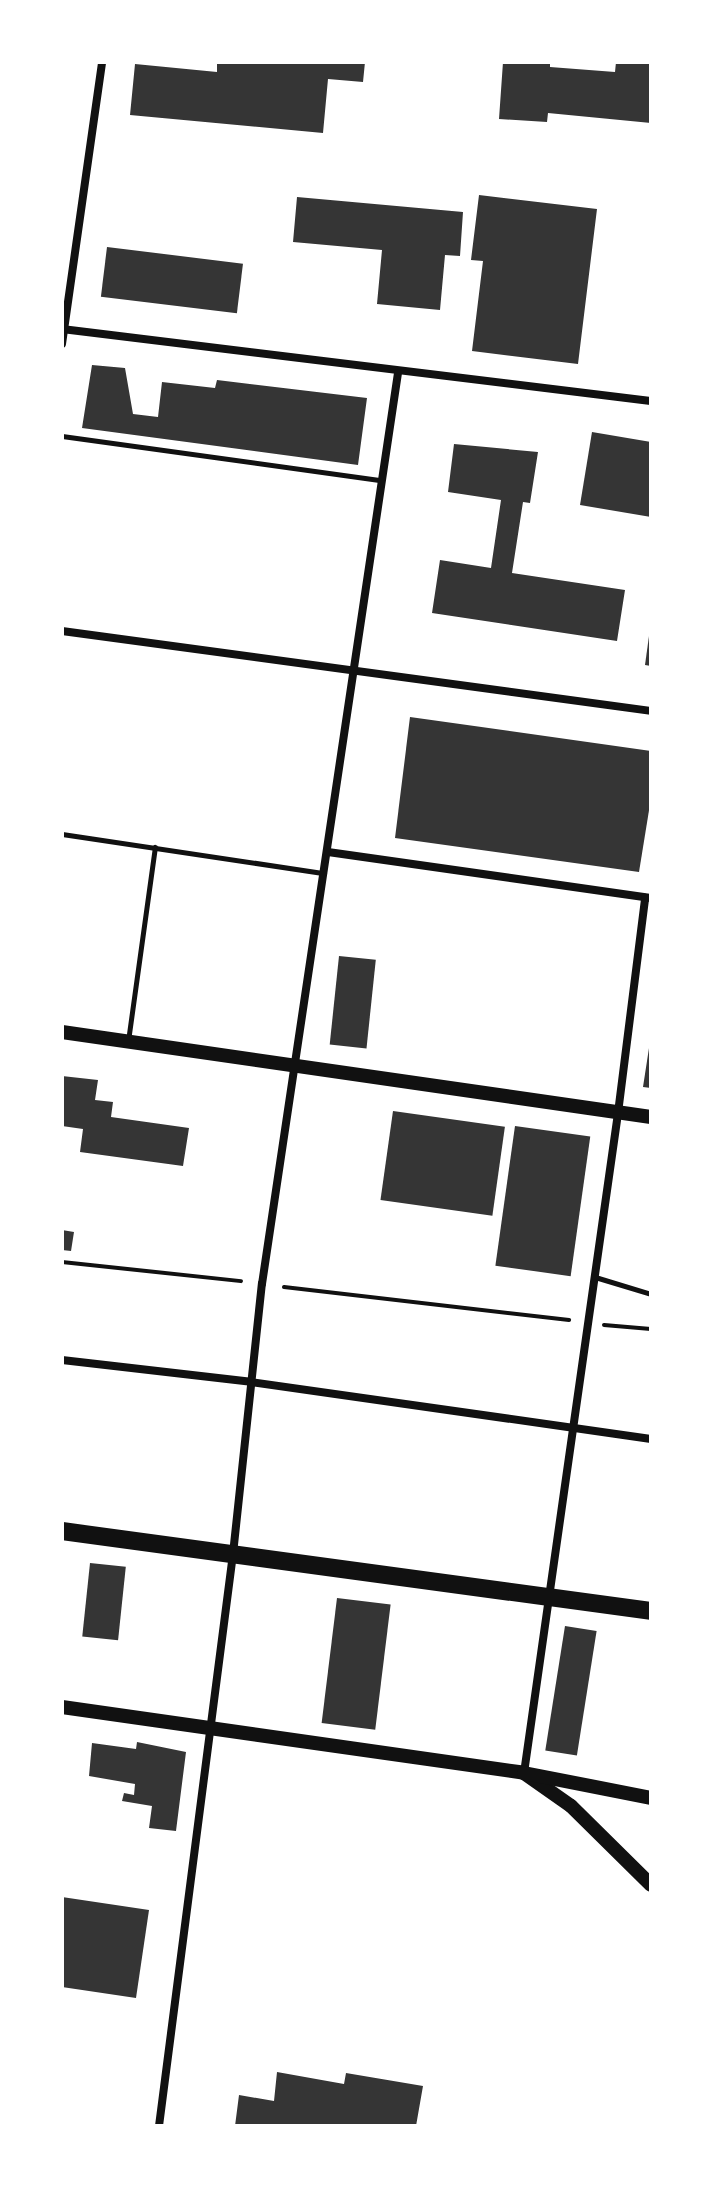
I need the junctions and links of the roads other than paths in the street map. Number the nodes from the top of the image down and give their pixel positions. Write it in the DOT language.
graph roads {
  1 [pos="102,62"];
  2 [pos="63,329"];
  3 [pos="62,344"];
  4 [pos="398,373"];
  5 [pos="651,401"];
  6 [pos="62,436"];
  7 [pos="382,480"];
  8 [pos="62,631"];
  9 [pos="354,671"];
  10 [pos="651,711"];
  11 [pos="62,834"];
  12 [pos="155,847"];
  13 [pos="328,852"];
  14 [pos="325,873"];
  15 [pos="648,898"];
  16 [pos="62,1032"];
  17 [pos="128,1042"];
  18 [pos="296,1067"];
  19 [pos="618,1113"];
  20 [pos="651,1117"];
  21 [pos="595,1277"];
  22 [pos="651,1294"];
  23 [pos="62,1360"];
  24 [pos="251,1382"];
  25 [pos="573,1428"];
  26 [pos="651,1439"];
  27 [pos="62,1531"];
  28 [pos="233,1554"];
  29 [pos="549,1597"];
  30 [pos="651,1611"];
  31 [pos="62,1707"];
  32 [pos="208,1727"];
  33 [pos="524,1773"];
  34 [pos="651,1798"];
  35 [pos="651,1885"];
  36 [pos="159,2126"];
  1 -- 2 [label="street"];
  2 -- 3 [label="street"];
  2 -- 4 [label="street"];
  4 -- 5 [label="street"];
  4 -- 7 [label="street"];
  6 -- 7 [label="lane"];
  7 -- 9 [label="street"];
  8 -- 9 [label="street"];
  9 -- 10 [label="street"];
  9 -- 13 [label="street"];
  11 -- 12 [label="lane"];
  12 -- 14 [label="lane"];
  12 -- 17 [label="lane"];
  13 -- 14 [label="street"];
  13 -- 15 [label="street"];
  14 -- 18 [label="street"];
  15 -- 19 [label="street"];
  16 -- 17 [label="main road"];
  17 -- 18 [label="main road"];
  18 -- 19 [label="main road"];
  18 -- 24 [label="street"];
  19 -- 20 [label="main road"];
  19 -- 21 [label="street"];
  21 -- 22 [label="lane"];
  21 -- 25 [label="street"];
  23 -- 24 [label="street"];
  24 -- 25 [label="street"];
  24 -- 28 [label="street"];
  25 -- 26 [label="street"];
  25 -- 29 [label="street"];
  27 -- 28 [label="highway"];
  28 -- 29 [label="highway"];
  28 -- 32 [label="street"];
  29 -- 30 [label="highway"];
  29 -- 33 [label="street"];
  31 -- 32 [label="main road"];
  32 -- 33 [label="main road"];
  32 -- 36 [label="street"];
  33 -- 34 [label="main road"];
  33 -- 35 [label="main road"];
}
